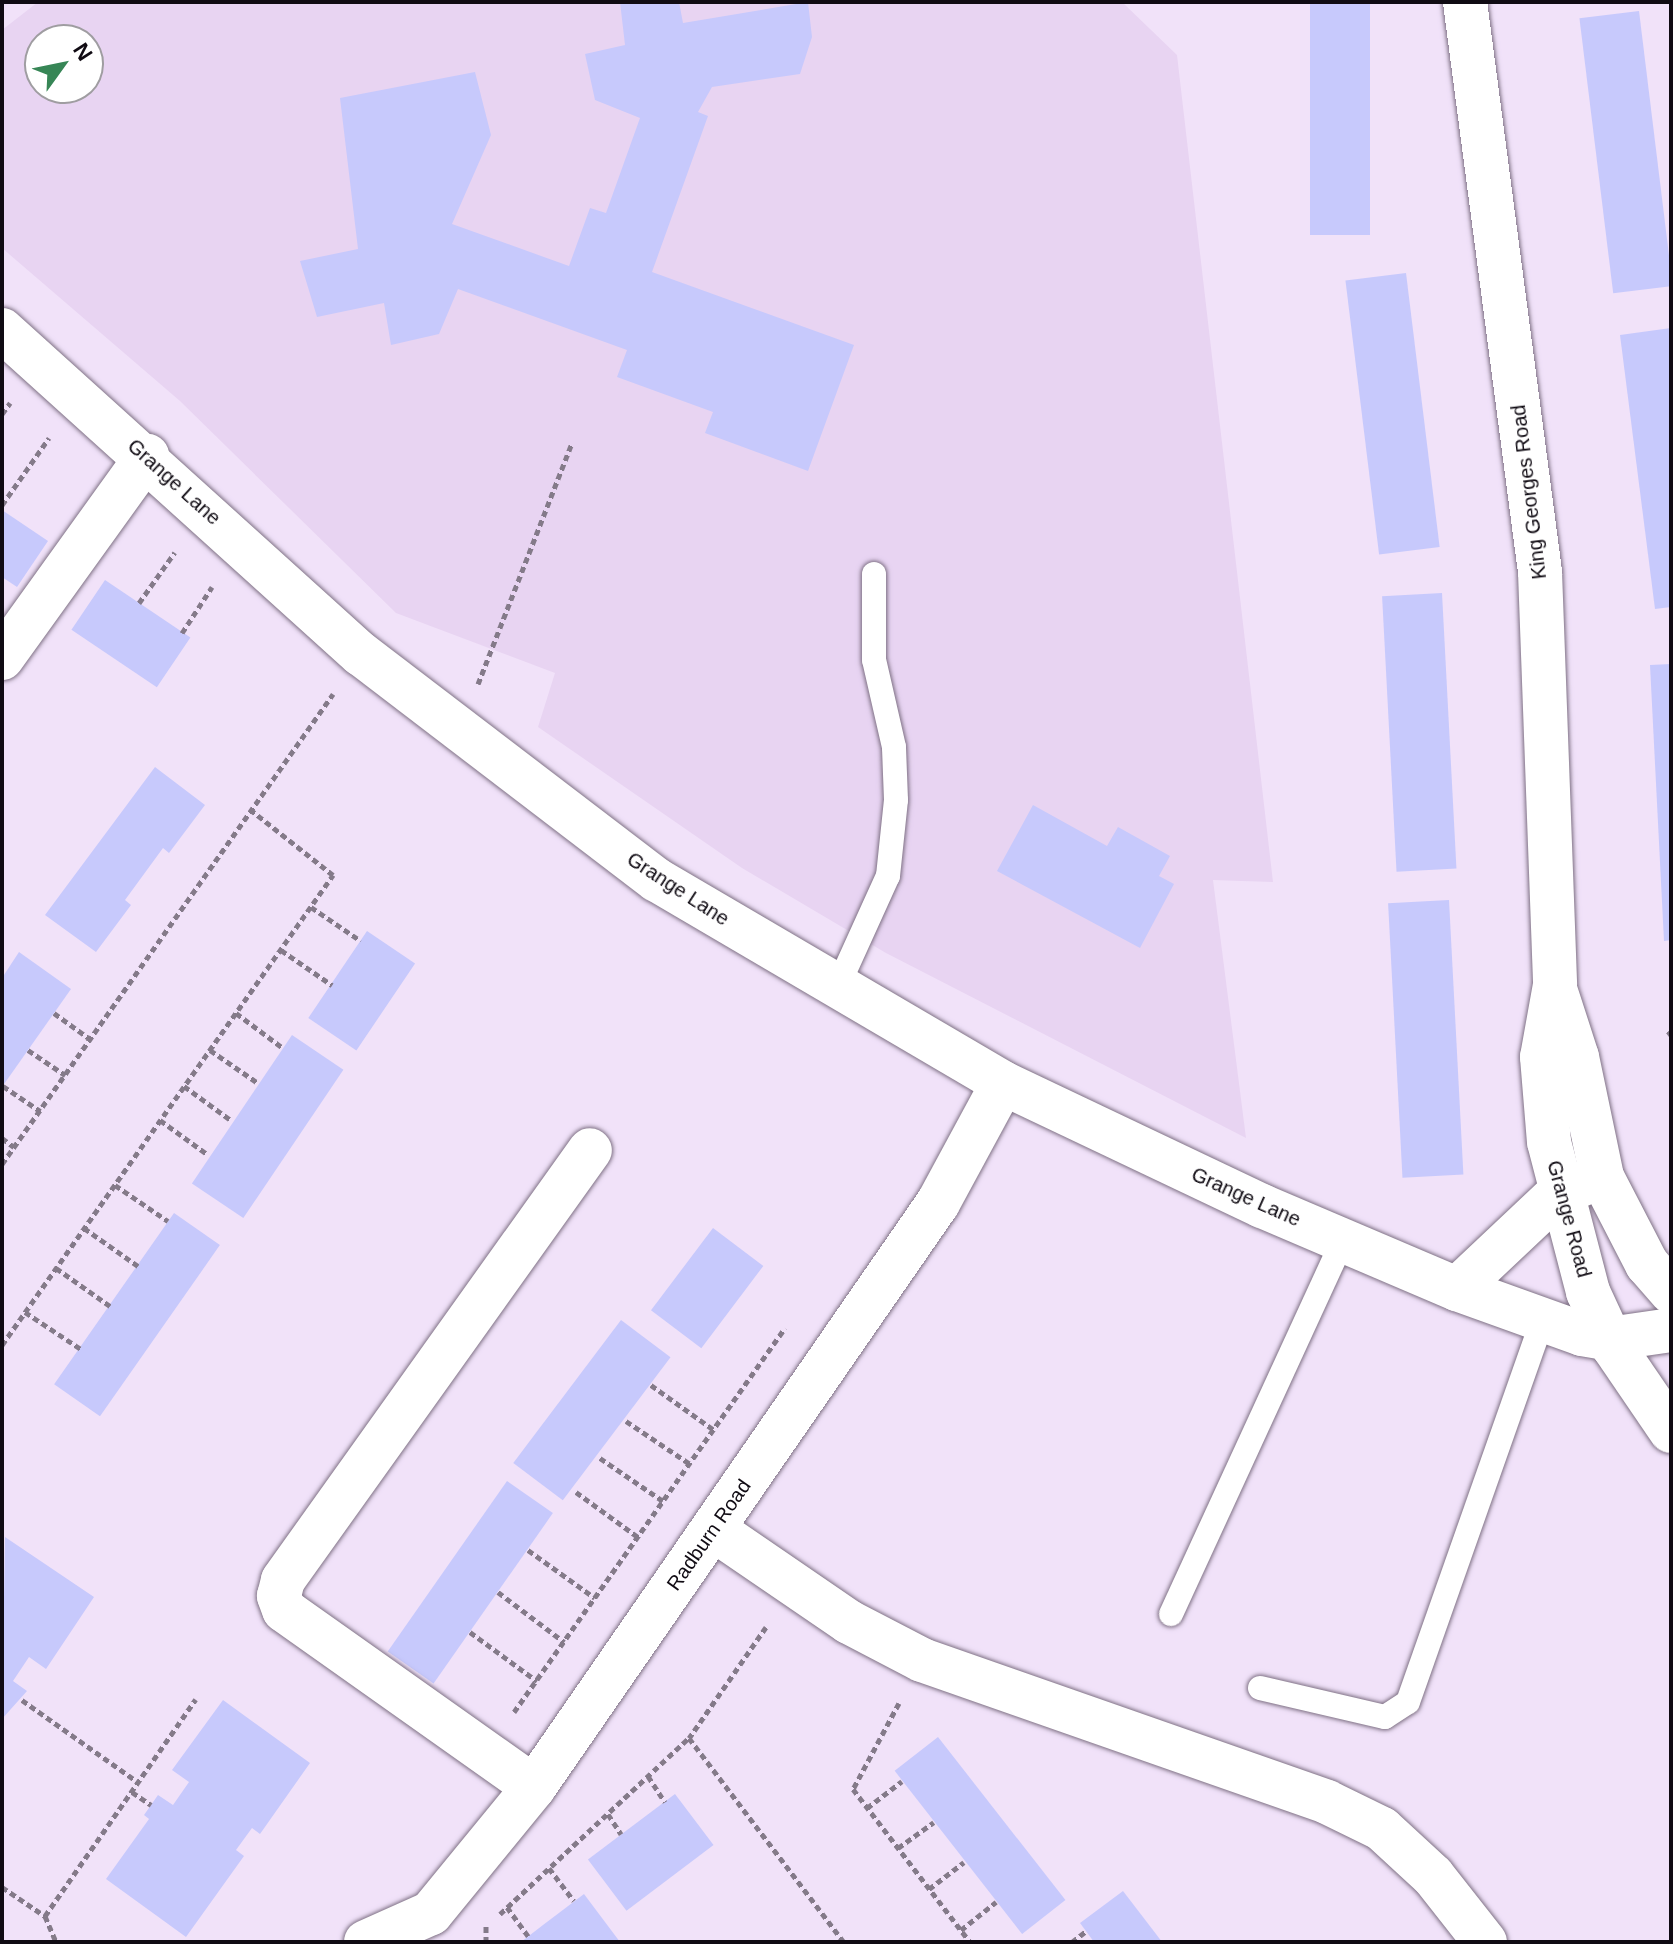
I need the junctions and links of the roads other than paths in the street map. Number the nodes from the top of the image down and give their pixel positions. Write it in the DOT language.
graph roads {
  1 [pos="1465,2"];
  2 [pos="2,330"];
  3 [pos="147,456"];
  4 [pos="874,574"];
  5 [pos="2,658"];
  6 [pos="1555,985"];
  7 [pos="838,986"];
  8 [pos="1003,1083"];
  9 [pos="590,1150"];
  10 [pos="1602,1177"];
  11 [pos="1560,1192"];
  12 [pos="1343,1240"];
  13 [pos="1457,1289"];
  14 [pos="1671,1292"];
  15 [pos="1542,1321"];
  16 [pos="1671,1330"];
  17 [pos="1609,1339"];
  18 [pos="1671,1431"];
  19 [pos="713,1529"];
  20 [pos="1171,1614"];
  21 [pos="1260,1688"];
  22 [pos="534,1787"];
  23 [pos="441,1928"];
  24 [pos="366,1942"];
  25 [pos="1485,1942"];
  1 -- 6 [label="street, King Georges Road"];
  2 -- 3 [label="street, Grange Lane"];
  3 -- 5 [label="street"];
  3 -- 7 [label="street, Grange Lane"];
  4 -- 7 [label="lane"];
  6 -- 10 [label="street"];
  6 -- 11 [label="street, Grange Road"];
  7 -- 8 [label="street, Grange Lane"];
  8 -- 12 [label="street, Grange Lane"];
  8 -- 19 [label="street, Radburn Road"];
  9 -- 22 [label="street"];
  10 -- 11 [label="street"];
  10 -- 14 [label="street"];
  11 -- 13 [label="street"];
  11 -- 17 [label="street, Grange Road"];
  12 -- 13 [label="street, Grange Lane"];
  12 -- 20 [label="lane"];
  13 -- 15 [label="street, Grange Lane"];
  15 -- 17 [label="street, Grange Lane"];
  15 -- 21 [label="lane"];
  16 -- 17 [label="street, Grange Lane"];
  17 -- 18 [label="street, Grange Road"];
  19 -- 22 [label="street, Radburn Road"];
  19 -- 25 [label="street"];
  22 -- 23 [label="street, Radburn Road"];
  23 -- 24 [label="street, Radburn Road"];
}
